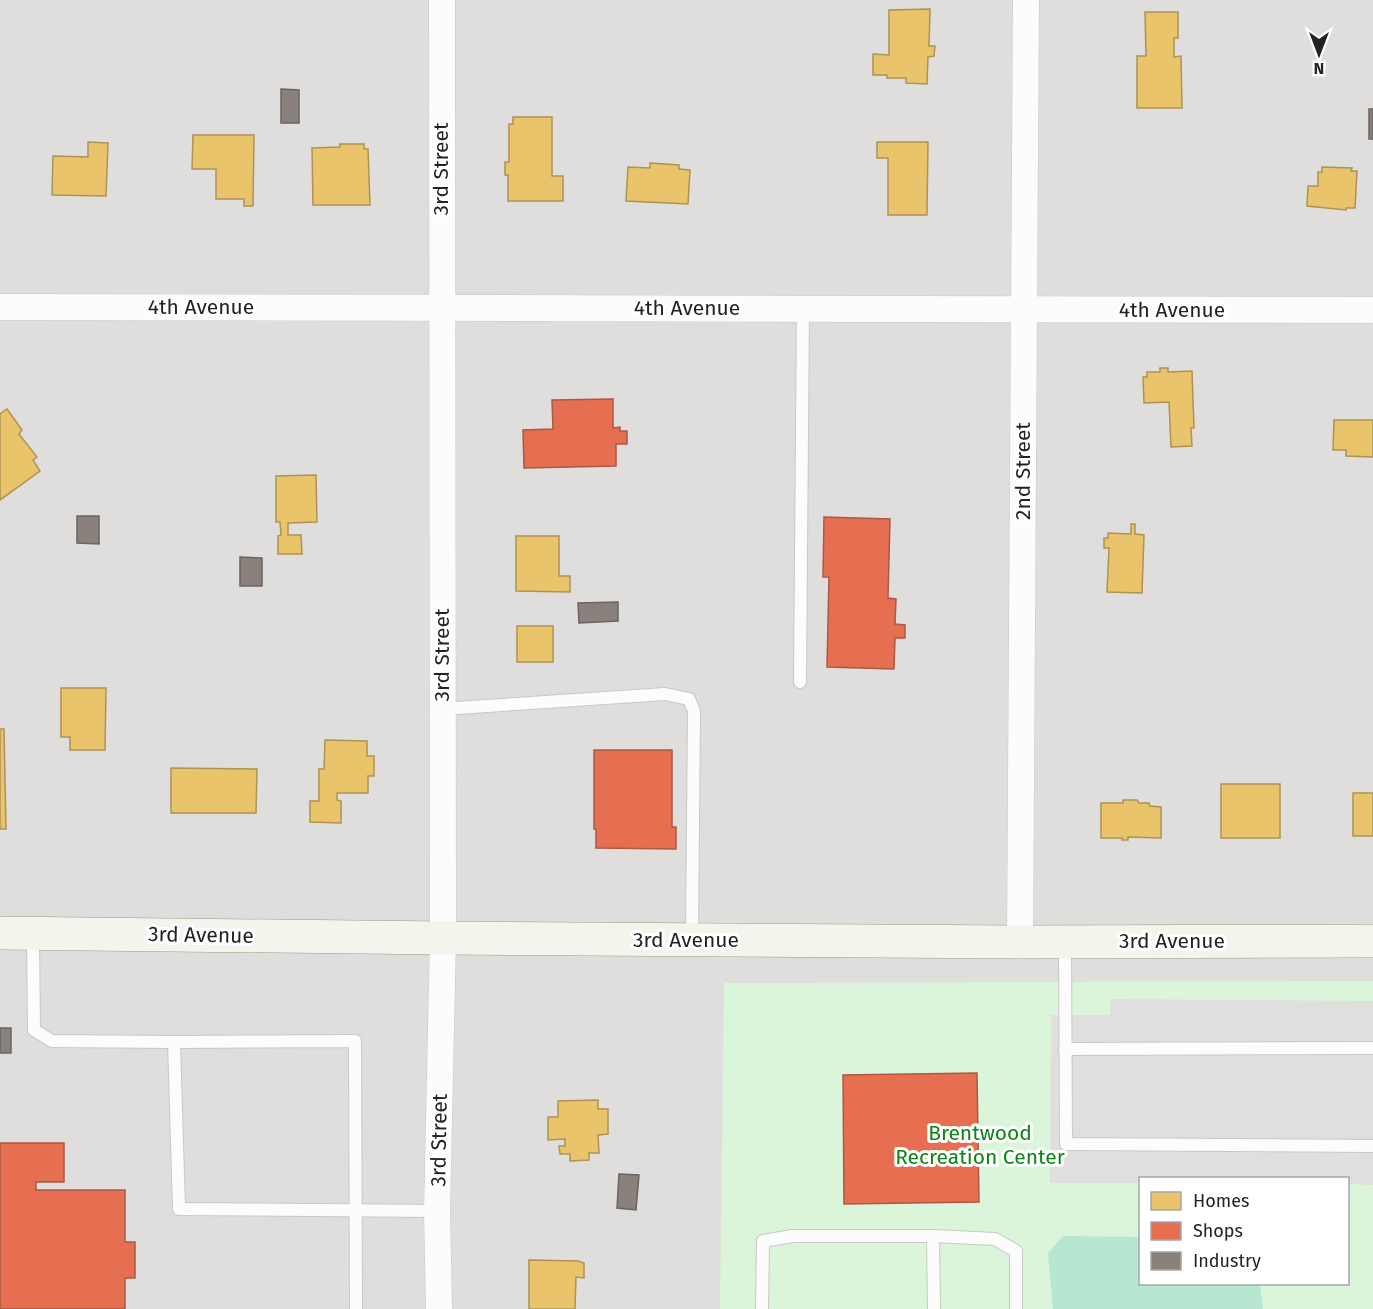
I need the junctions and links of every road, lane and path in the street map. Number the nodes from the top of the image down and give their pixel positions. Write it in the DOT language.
graph roads {
  1 [pos="442,0"];
  2 [pos="1026,0"];
  3 [pos="0,307"];
  4 [pos="803,307"];
  5 [pos="441,308"];
  6 [pos="1024,309"];
  7 [pos="1373,310"];
  8 [pos="800,682"];
  9 [pos="442,709"];
  10 [pos="33,932"];
  11 [pos="0,933"];
  12 [pos="443,938"];
  13 [pos="692,940"];
  14 [pos="1373,941"];
  15 [pos="1020,942"];
  16 [pos="1065,942"];
  17 [pos="174,1042"];
  18 [pos="1373,1048"];
  19 [pos="1065,1049"];
  20 [pos="1373,1146"];
  21 [pos="355,1210"];
  22 [pos="437,1211"];
  23 [pos="933,1236"];
  24 [pos="356,1309"];
  25 [pos="439,1309"];
  26 [pos="762,1309"];
  27 [pos="934,1309"];
  28 [pos="1016,1309"];
  1 -- 5 [label="street, 3rd Street"];
  2 -- 6 [label="street, 2nd Street"];
  3 -- 5 [label="street, 4th Avenue"];
  4 -- 5 [label="street, 4th Avenue"];
  4 -- 6 [label="street, 4th Avenue"];
  4 -- 8 [label="lane"];
  5 -- 9 [label="street, 3rd Street"];
  6 -- 7 [label="street, 4th Avenue"];
  6 -- 15 [label="street, 2nd Street"];
  9 -- 12 [label="street, 3rd Street"];
  9 -- 13 [label="lane"];
  10 -- 11 [label="street, 3rd Avenue"];
  10 -- 12 [label="street, 3rd Avenue"];
  10 -- 17 [label="lane"];
  12 -- 13 [label="street, 3rd Avenue"];
  12 -- 22 [label="street, 3rd Street"];
  13 -- 15 [label="street, 3rd Avenue"];
  14 -- 16 [label="street, 3rd Avenue"];
  15 -- 16 [label="street, 3rd Avenue"];
  16 -- 19 [label="lane"];
  17 -- 21 [label="lane"];
  17 -- 21 [label="lane"];
  18 -- 19 [label="lane"];
  19 -- 20 [label="lane"];
  21 -- 22 [label="lane"];
  21 -- 24 [label="lane"];
  22 -- 25 [label="street, 3rd Street"];
  23 -- 26 [label="lane"];
  23 -- 27 [label="lane"];
  23 -- 28 [label="lane"];
}
